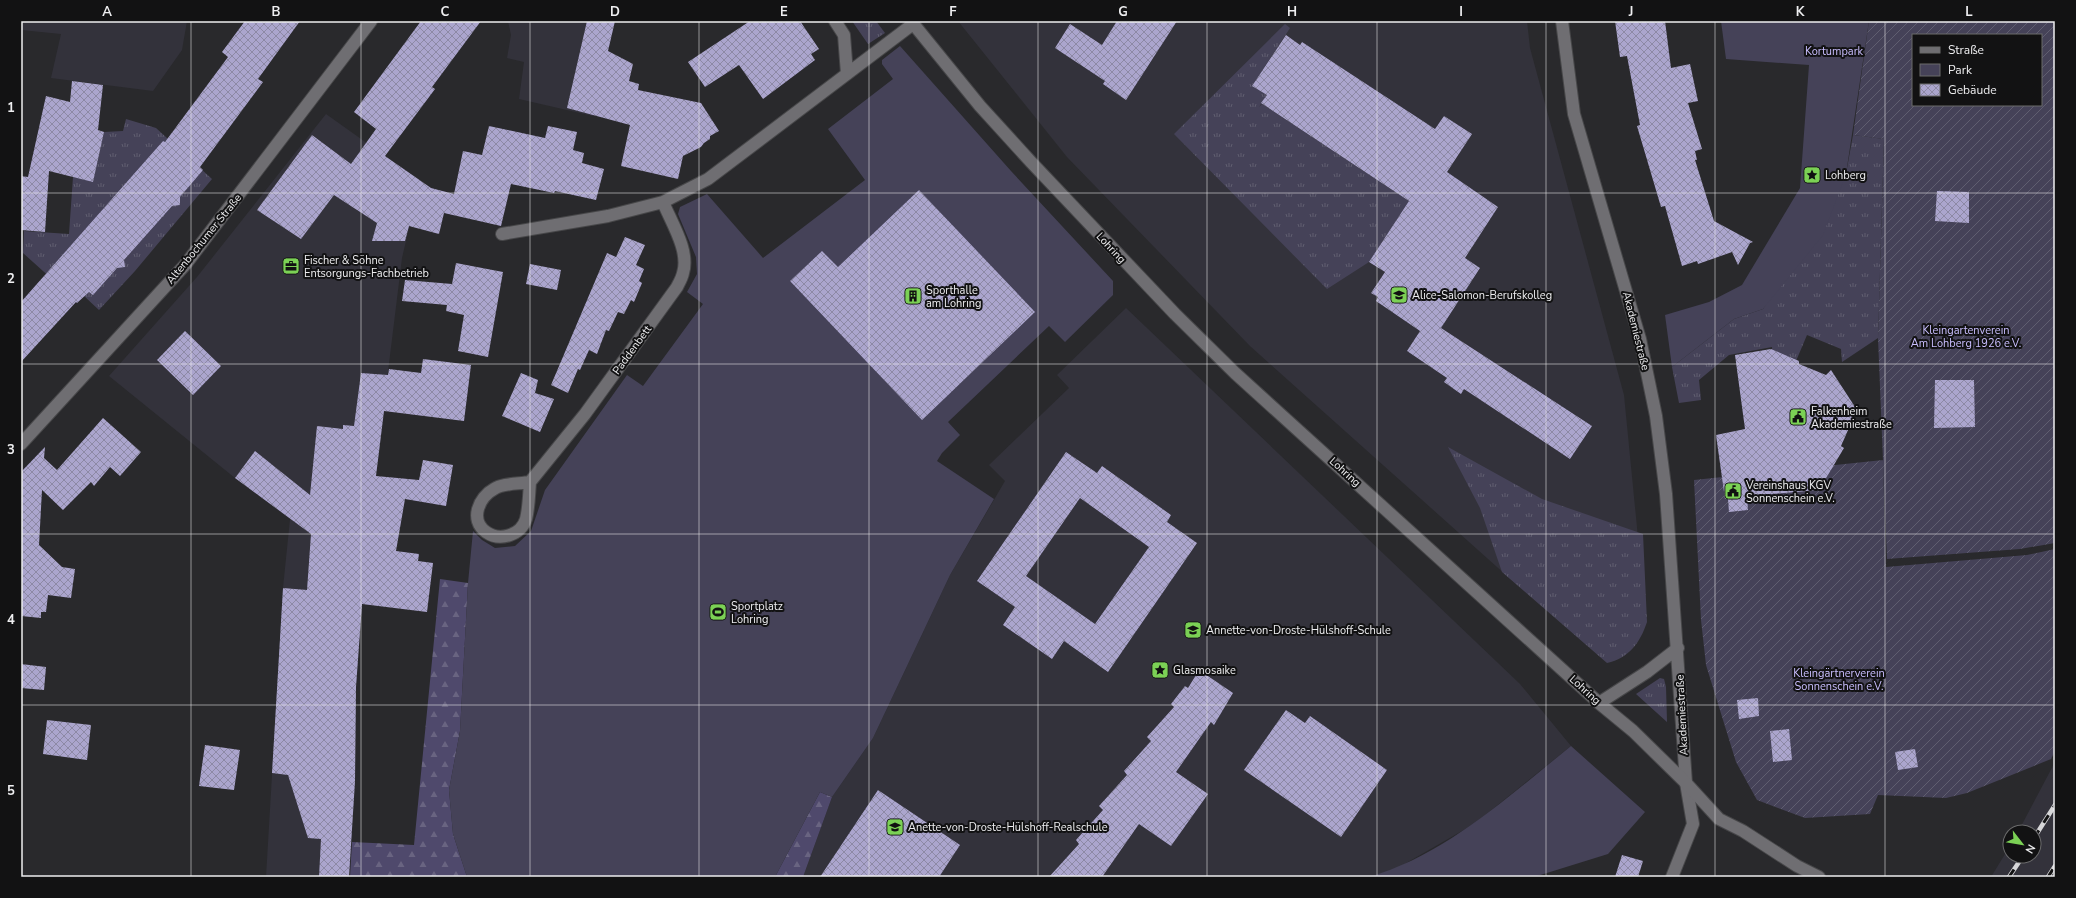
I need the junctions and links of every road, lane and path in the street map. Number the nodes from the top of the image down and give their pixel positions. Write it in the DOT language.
graph roads {
  1 [pos="371,21"];
  2 [pos="835,21"];
  3 [pos="1562,21"];
  4 [pos="912,22"];
  5 [pos="847,74"];
  6 [pos="663,202"];
  7 [pos="502,234"];
  8 [pos="21,444"];
  9 [pos="530,482"];
  10 [pos="1678,648"];
  11 [pos="1599,703"];
  12 [pos="1686,783"];
  13 [pos="1672,877"];
  14 [pos="1819,877"];
  1 -- 8 [label="street, Altenbochumer Straße"];
  2 -- 5 [label="street"];
  3 -- 10 [label="street, Akademiestraße"];
  4 -- 5 [label="street"];
  4 -- 11 [label="street, Lohring"];
  5 -- 6 [label="street"];
  6 -- 7 [label="street"];
  6 -- 9 [label="street, Paddenbett"];
  9 -- 9 [label="street"];
  10 -- 11 [label="street"];
  10 -- 12 [label="street, Akademiestraße"];
  11 -- 12 [label="street, Lohring"];
  12 -- 13 [label="street, Akademiestraße"];
  12 -- 14 [label="street, Lohring"];
}
